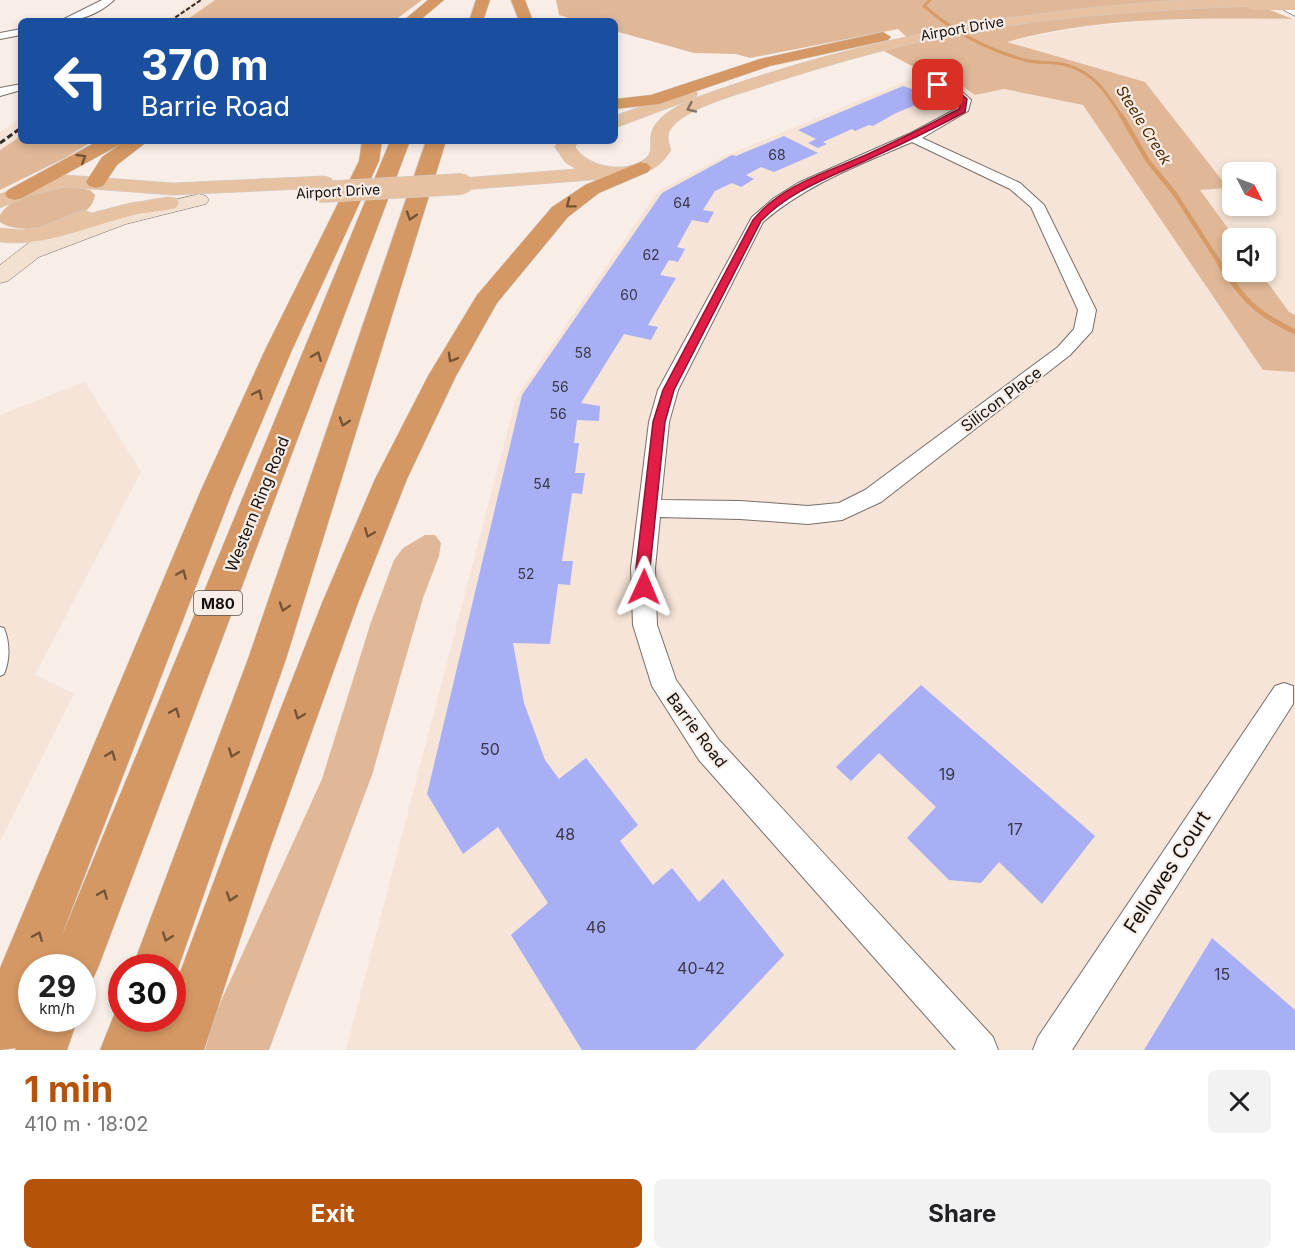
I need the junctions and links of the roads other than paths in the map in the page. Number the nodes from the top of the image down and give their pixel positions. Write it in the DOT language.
graph roads {
  1 [pos="109,0"];
  2 [pos="437,0"];
  3 [pos="483,0"];
  4 [pos="518,0"];
  5 [pos="1156,0"];
  6 [pos="1272,0"];
  7 [pos="1295,2"];
  8 [pos="1295,12"];
  9 [pos="73,18"];
  10 [pos="414,18"];
  11 [pos="477,18"];
  12 [pos="525,18"];
  13 [pos="988,20"];
  14 [pos="18,33"];
  15 [pos="0,36"];
  16 [pos="896,36"];
  17 [pos="938,85"];
  18 [pos="18,88"];
  19 [pos="0,92"];
  20 [pos="618,104"];
  21 [pos="618,123"];
  22 [pos="618,125"];
  23 [pos="910,137"];
  24 [pos="659,143"];
  25 [pos="106,144"];
  26 [pos="134,144"];
  27 [pos="373,144"];
  28 [pos="399,144"];
  29 [pos="435,144"];
  30 [pos="563,144"];
  31 [pos="567,144"];
  32 [pos="641,168"];
  33 [pos="615,172"];
  34 [pos="462,179"];
  35 [pos="96,182"];
  36 [pos="322,187"];
  37 [pos="7,198"];
  38 [pos="199,200"];
  39 [pos="62,229"];
  40 [pos="0,235"];
  41 [pos="32,252"];
  42 [pos="0,276"];
  43 [pos="650,508"];
  44 [pos="0,632"];
  45 [pos="0,670"];
  46 [pos="1284,695"];
  47 [pos="79,954"];
  48 [pos="161,954"];
  49 [pos="0,1029"];
  50 [pos="48,1032"];
  51 [pos="133,1032"];
  52 [pos="41,1050"];
  53 [pos="126,1050"];
  54 [pos="178,1050"];
  55 [pos="980,1050"];
  56 [pos="1051,1050"];
  1 -- 9 [label="street"];
  2 -- 10 [label="highway"];
  3 -- 11 [label="highway"];
  4 -- 12 [label="highway"];
  5 -- 13 [label="main road, Airport Drive"];
  6 -- 8 [label="street"];
  7 -- 13 [label="main road, Airport Drive, bridge"];
  13 -- 16 [label="main road, Airport Drive"];
  14 -- 15 [label="street"];
  16 -- 20 [label="highway"];
  16 -- 21 [label="main road, Airport Drive"];
  16 -- 24 [label="main road, Airport Drive, one-way"];
  17 -- 23 [label="street, Barrie Road"];
  18 -- 19 [label="street"];
  22 -- 24 [label="main road"];
  23 -- 43 [label="street, Barrie Road"];
  23 -- 43 [label="street, Silicon Place"];
  24 -- 32 [label="main road, Airport Drive"];
  37 -- 25 [label="highway, one-way"];
  26 -- 35 [label="highway"];
  49 -- 27 [label="highway, one-way"];
  47 -- 28 [label="highway, Western Ring Road / M80, one-way"];
  29 -- 48 [label="highway, one-way"];
  30 -- 34 [label="main road, Airport Drive"];
  31 -- 33 [label="main road"];
  32 -- 33 [label="main road, Airport Drive"];
  32 -- 54 [label="highway, one-way"];
  33 -- 34 [label="main road, Airport Drive"];
  34 -- 36 [label="main road, Airport Drive, bridge"];
  35 -- 36 [label="main road, Airport Drive"];
  35 -- 37 [label="main road, Airport Drive"];
  35 -- 39 [label="main road"];
  36 -- 38 [label="main road, Airport Drive"];
  38 -- 39 [label="main road, Airport Drive"];
  38 -- 41 [label="main road"];
  39 -- 40 [label="main road"];
  39 -- 41 [label="main road"];
  41 -- 42 [label="main road"];
  43 -- 55 [label="street, Barrie Road"];
  44 -- 45 [label="lane"];
  46 -- 56 [label="street, Fellowes Court"];
  50 -- 52 [label="highway"];
  51 -- 53 [label="highway"];
}
